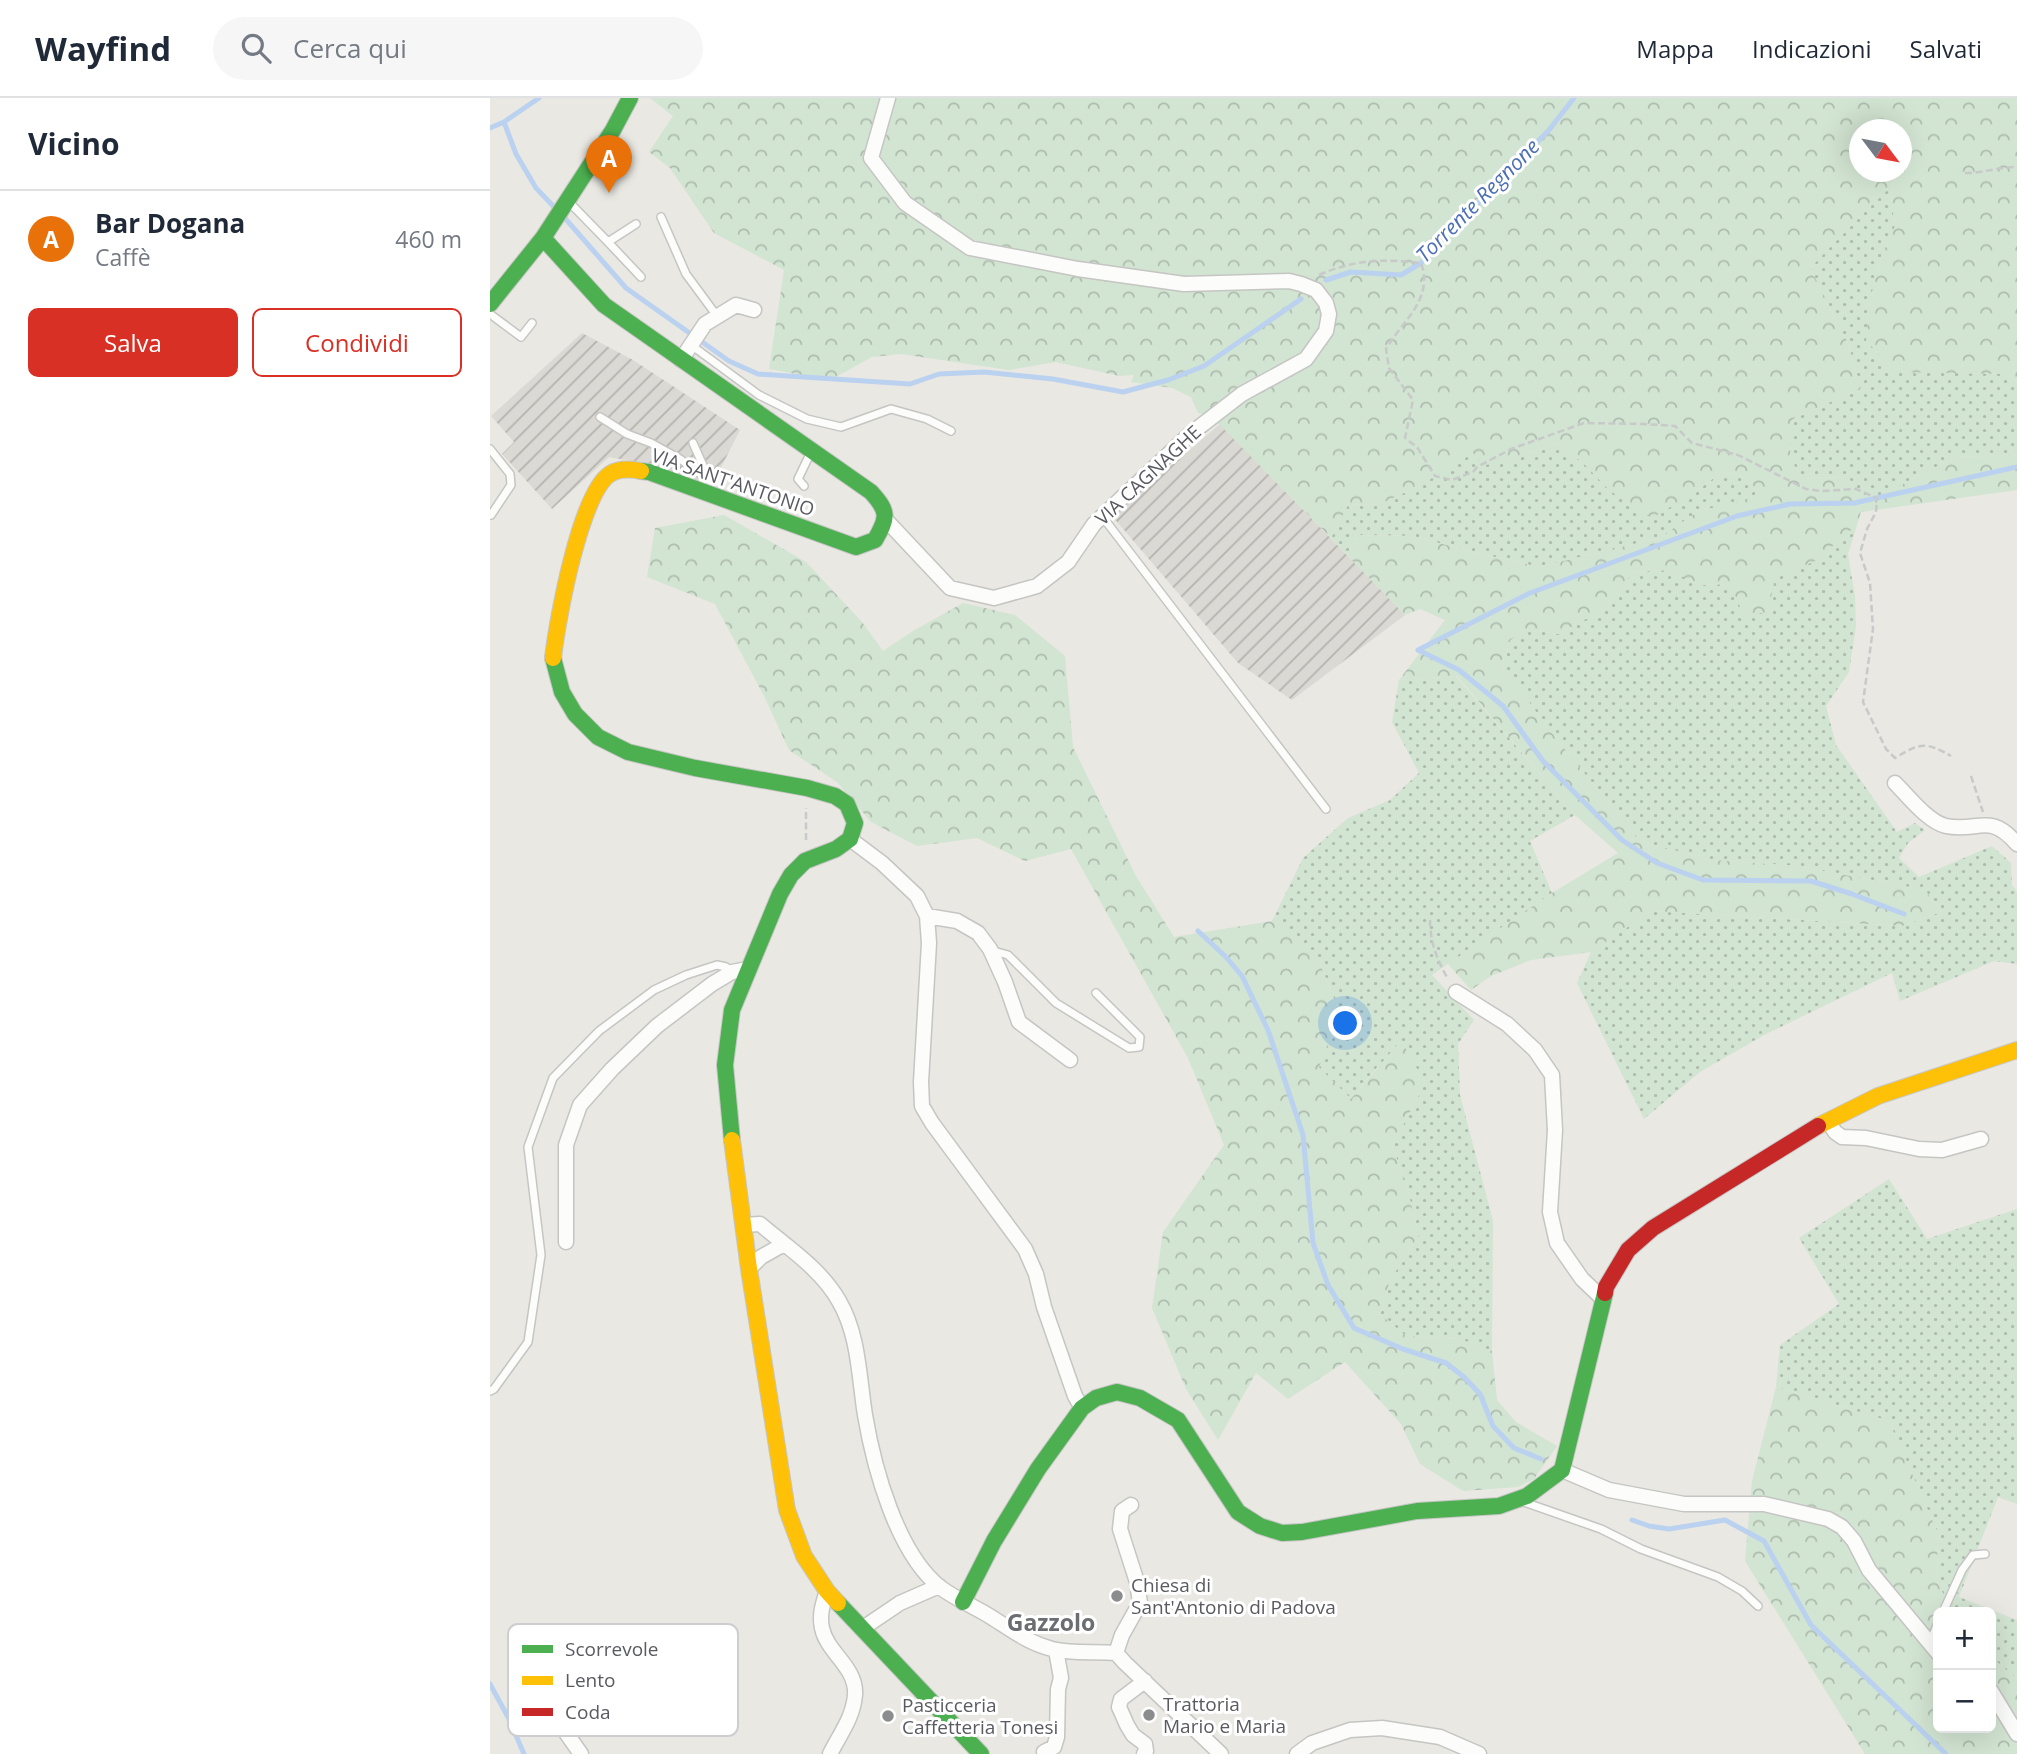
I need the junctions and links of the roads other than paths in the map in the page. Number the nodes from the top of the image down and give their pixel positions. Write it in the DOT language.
graph roads {
  1 [pos="630,98"];
  2 [pos="888,98"];
  3 [pos="566,200"];
  4 [pos="661,217"];
  5 [pos="636,224"];
  6 [pos="543,238"];
  7 [pos="608,242"];
  8 [pos="641,277"];
  9 [pos="490,304"];
  10 [pos="754,310"];
  11 [pos="490,314"];
  12 [pos="711,320"];
  13 [pos="532,323"];
  14 [pos="691,345"];
  15 [pos="681,360"];
  16 [pos="600,417"];
  17 [pos="950,431"];
  18 [pos="693,443"];
  19 [pos="490,449"];
  20 [pos="812,451"];
  21 [pos="804,486"];
  22 [pos="713,488"];
  23 [pos="491,515"];
  24 [pos="1102,516"];
  25 [pos="886,520"];
  26 [pos="1895,783"];
  27 [pos="1326,808"];
  28 [pos="850,839"];
  29 [pos="2017,844"];
  30 [pos="927,916"];
  31 [pos="990,949"];
  32 [pos="740,970"];
  33 [pos="1456,992"];
  34 [pos="1096,993"];
  35 [pos="2017,1050"];
  36 [pos="1070,1060"];
  37 [pos="1828,1121"];
  38 [pos="1981,1139"];
  39 [pos="743,1225"];
  40 [pos="566,1242"];
  41 [pos="784,1244"];
  42 [pos="749,1269"];
  43 [pos="1603,1299"];
  44 [pos="490,1391"];
  45 [pos="1082,1408"];
  46 [pos="1562,1470"];
  47 [pos="1517,1499"];
  48 [pos="1131,1505"];
  49 [pos="1985,1555"];
  50 [pos="939,1586"];
  51 [pos="827,1591"];
  52 [pos="963,1602"];
  53 [pos="1758,1606"];
  54 [pos="1945,1607"];
  55 [pos="863,1628"];
  56 [pos="1933,1647"];
  57 [pos="1056,1650"];
  58 [pos="1116,1653"];
  59 [pos="1145,1681"];
  60 [pos="1996,1699"];
  61 [pos="2017,1734"];
  62 [pos="568,1736"];
  63 [pos="1051,1751"];
  64 [pos="581,1754"];
  65 [pos="830,1754"];
  66 [pos="981,1754"];
  67 [pos="1144,1754"];
  68 [pos="1221,1754"];
  69 [pos="1297,1754"];
  70 [pos="1479,1754"];
  1 -- 3 [label="street"];
  2 -- 24 [label="street, VIA CAGNAGHE"];
  3 -- 6 [label="street"];
  3 -- 7 [label="lane"];
  4 -- 12 [label="lane"];
  5 -- 7 [label="lane"];
  6 -- 9 [label="street"];
  6 -- 15 [label="street"];
  7 -- 8 [label="lane"];
  10 -- 12 [label="street"];
  11 -- 13 [label="lane"];
  12 -- 14 [label="street"];
  14 -- 15 [label="street"];
  14 -- 17 [label="lane"];
  15 -- 20 [label="street"];
  16 -- 22 [label="lane"];
  18 -- 22 [label="lane"];
  19 -- 23 [label="lane"];
  20 -- 21 [label="lane"];
  20 -- 25 [label="street"];
  22 -- 25 [label="street, VIA SANT'ANTONIO"];
  22 -- 28 [label="street, VIA SANT'ANTONIO"];
  24 -- 25 [label="street, VIA CAGNAGHE"];
  24 -- 27 [label="lane"];
  26 -- 29 [label="street"];
  28 -- 30 [label="street"];
  28 -- 32 [label="street"];
  30 -- 31 [label="street"];
  30 -- 45 [label="street"];
  31 -- 34 [label="lane"];
  31 -- 36 [label="street"];
  32 -- 39 [label="street"];
  32 -- 40 [label="street"];
  32 -- 44 [label="lane"];
  33 -- 43 [label="street"];
  35 -- 37 [label="street"];
  37 -- 38 [label="street"];
  37 -- 43 [label="street"];
  39 -- 41 [label="street"];
  39 -- 42 [label="street"];
  41 -- 42 [label="street"];
  41 -- 50 [label="street"];
  42 -- 51 [label="street"];
  43 -- 46 [label="street"];
  45 -- 47 [label="street"];
  45 -- 52 [label="street"];
  46 -- 47 [label="street"];
  46 -- 56 [label="street"];
  47 -- 53 [label="lane"];
  48 -- 58 [label="street"];
  49 -- 54 [label="lane"];
  50 -- 52 [label="street"];
  50 -- 55 [label="street"];
  51 -- 55 [label="street"];
  51 -- 65 [label="street"];
  52 -- 57 [label="street"];
  55 -- 66 [label="street"];
  57 -- 58 [label="street"];
  57 -- 63 [label="street"];
  58 -- 59 [label="street"];
  59 -- 67 [label="street"];
  59 -- 68 [label="street"];
  60 -- 61 [label="street"];
  62 -- 64 [label="street"];
  69 -- 70 [label="street"];
}
